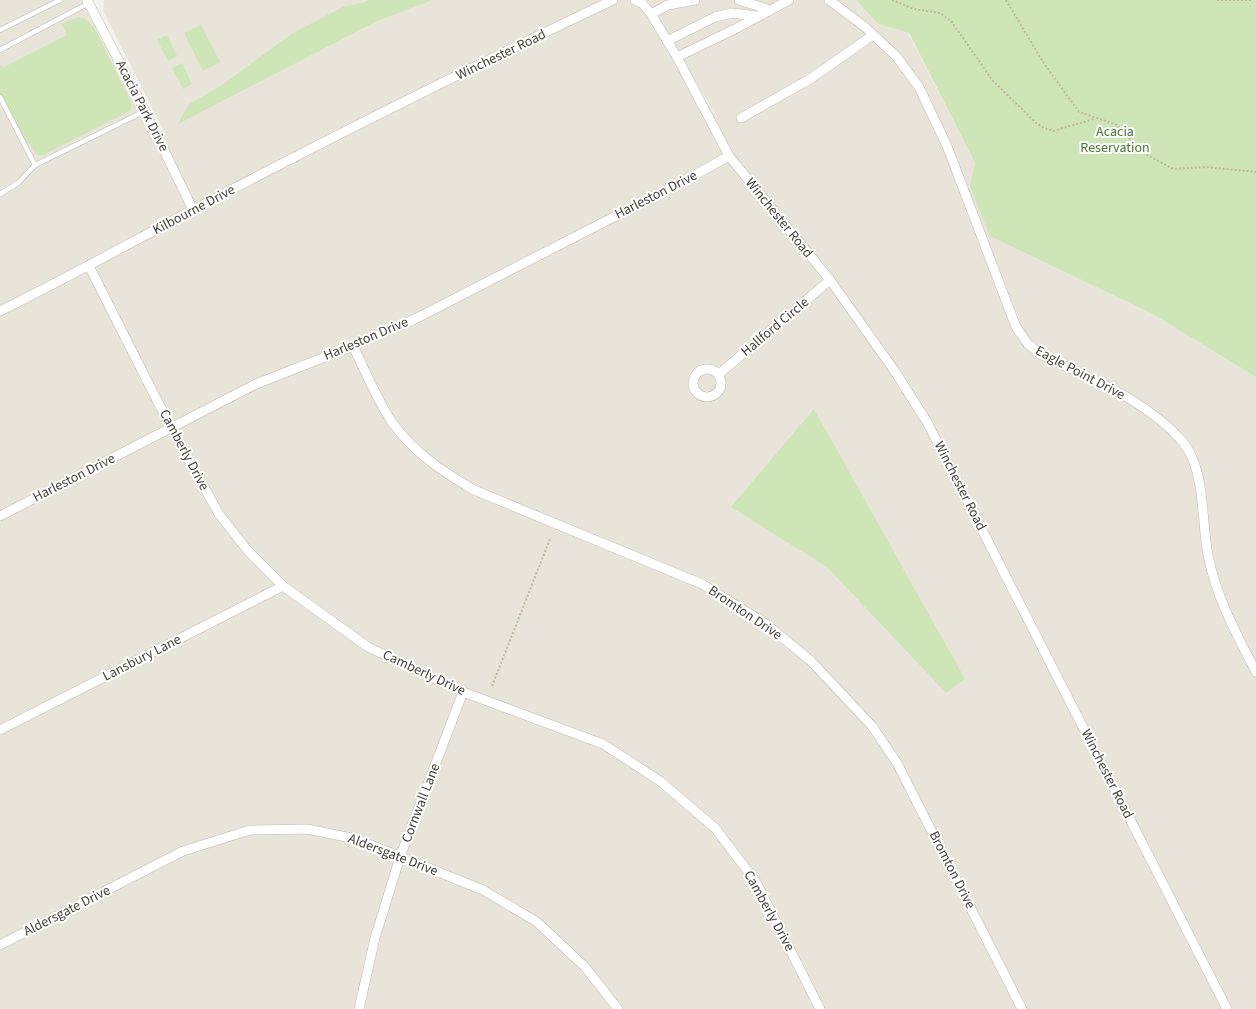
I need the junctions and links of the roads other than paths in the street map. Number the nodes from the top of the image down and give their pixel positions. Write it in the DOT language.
graph roads {
  1 [pos="60,0"];
  2 [pos="613,0"];
  3 [pos="635,0"];
  4 [pos="695,0"];
  5 [pos="739,0"];
  6 [pos="789,0"];
  7 [pos="829,0"];
  8 [pos="89,1"];
  9 [pos="770,10"];
  10 [pos="651,14"];
  11 [pos="757,16"];
  12 [pos="0,30"];
  13 [pos="873,35"];
  14 [pos="667,41"];
  15 [pos="0,50"];
  16 [pos="677,57"];
  17 [pos="0,97"];
  18 [pos="388,110"];
  19 [pos="145,111"];
  20 [pos="741,118"];
  21 [pos="729,156"];
  22 [pos="35,166"];
  23 [pos="0,194"];
  24 [pos="193,210"];
  25 [pos="89,266"];
  26 [pos="830,280"];
  27 [pos="0,311"];
  28 [pos="353,346"];
  29 [pos="719,374"];
  30 [pos="172,428"];
  31 [pos="0,516"];
  32 [pos="283,586"];
  33 [pos="1256,672"];
  34 [pos="463,692"];
  35 [pos="0,730"];
  36 [pos="400,857"];
  37 [pos="0,945"];
  38 [pos="359,1009"];
  39 [pos="618,1009"];
  40 [pos="820,1009"];
  41 [pos="1022,1009"];
  42 [pos="1227,1009"];
  1 -- 12 [label="lane"];
  2 -- 18 [label="street, Winchester Road"];
  3 -- 10 [label="street, Winchester Road"];
  4 -- 10 [label="street"];
  5 -- 9 [label="street"];
  6 -- 9 [label="street"];
  7 -- 13 [label="street, Eagle Point Drive"];
  8 -- 15 [label="lane"];
  8 -- 19 [label="street, Acacia Park Drive"];
  9 -- 11 [label="street"];
  10 -- 14 [label="street, Winchester Road"];
  11 -- 14 [label="street"];
  11 -- 16 [label="street"];
  13 -- 20 [label="street"];
  13 -- 33 [label="street, Eagle Point Drive"];
  14 -- 16 [label="street, Winchester Road"];
  16 -- 21 [label="street, Winchester Road"];
  17 -- 22 [label="lane"];
  18 -- 24 [label="street, Kilbourne Drive"];
  19 -- 22 [label="lane"];
  19 -- 24 [label="street, Acacia Park Drive"];
  21 -- 26 [label="street, Winchester Road"];
  21 -- 28 [label="street, Harleston Drive"];
  22 -- 23 [label="lane"];
  24 -- 25 [label="street, Kilbourne Drive"];
  25 -- 27 [label="street, Kilbourne Drive"];
  25 -- 30 [label="street, Camberly Drive"];
  26 -- 29 [label="street, Hallford Circle"];
  26 -- 42 [label="street, Winchester Road"];
  28 -- 30 [label="street, Harleston Drive"];
  28 -- 41 [label="street, Bromton Drive"];
  30 -- 31 [label="street, Harleston Drive"];
  30 -- 32 [label="street, Camberly Drive"];
  32 -- 34 [label="street, Camberly Drive"];
  32 -- 35 [label="street, Lansbury Lane"];
  34 -- 36 [label="street, Cornwall Lane"];
  34 -- 40 [label="street, Camberly Drive"];
  36 -- 37 [label="street, Aldersgate Drive"];
  36 -- 38 [label="street, Cornwall Lane"];
  36 -- 39 [label="street, Aldersgate Drive"];
}
